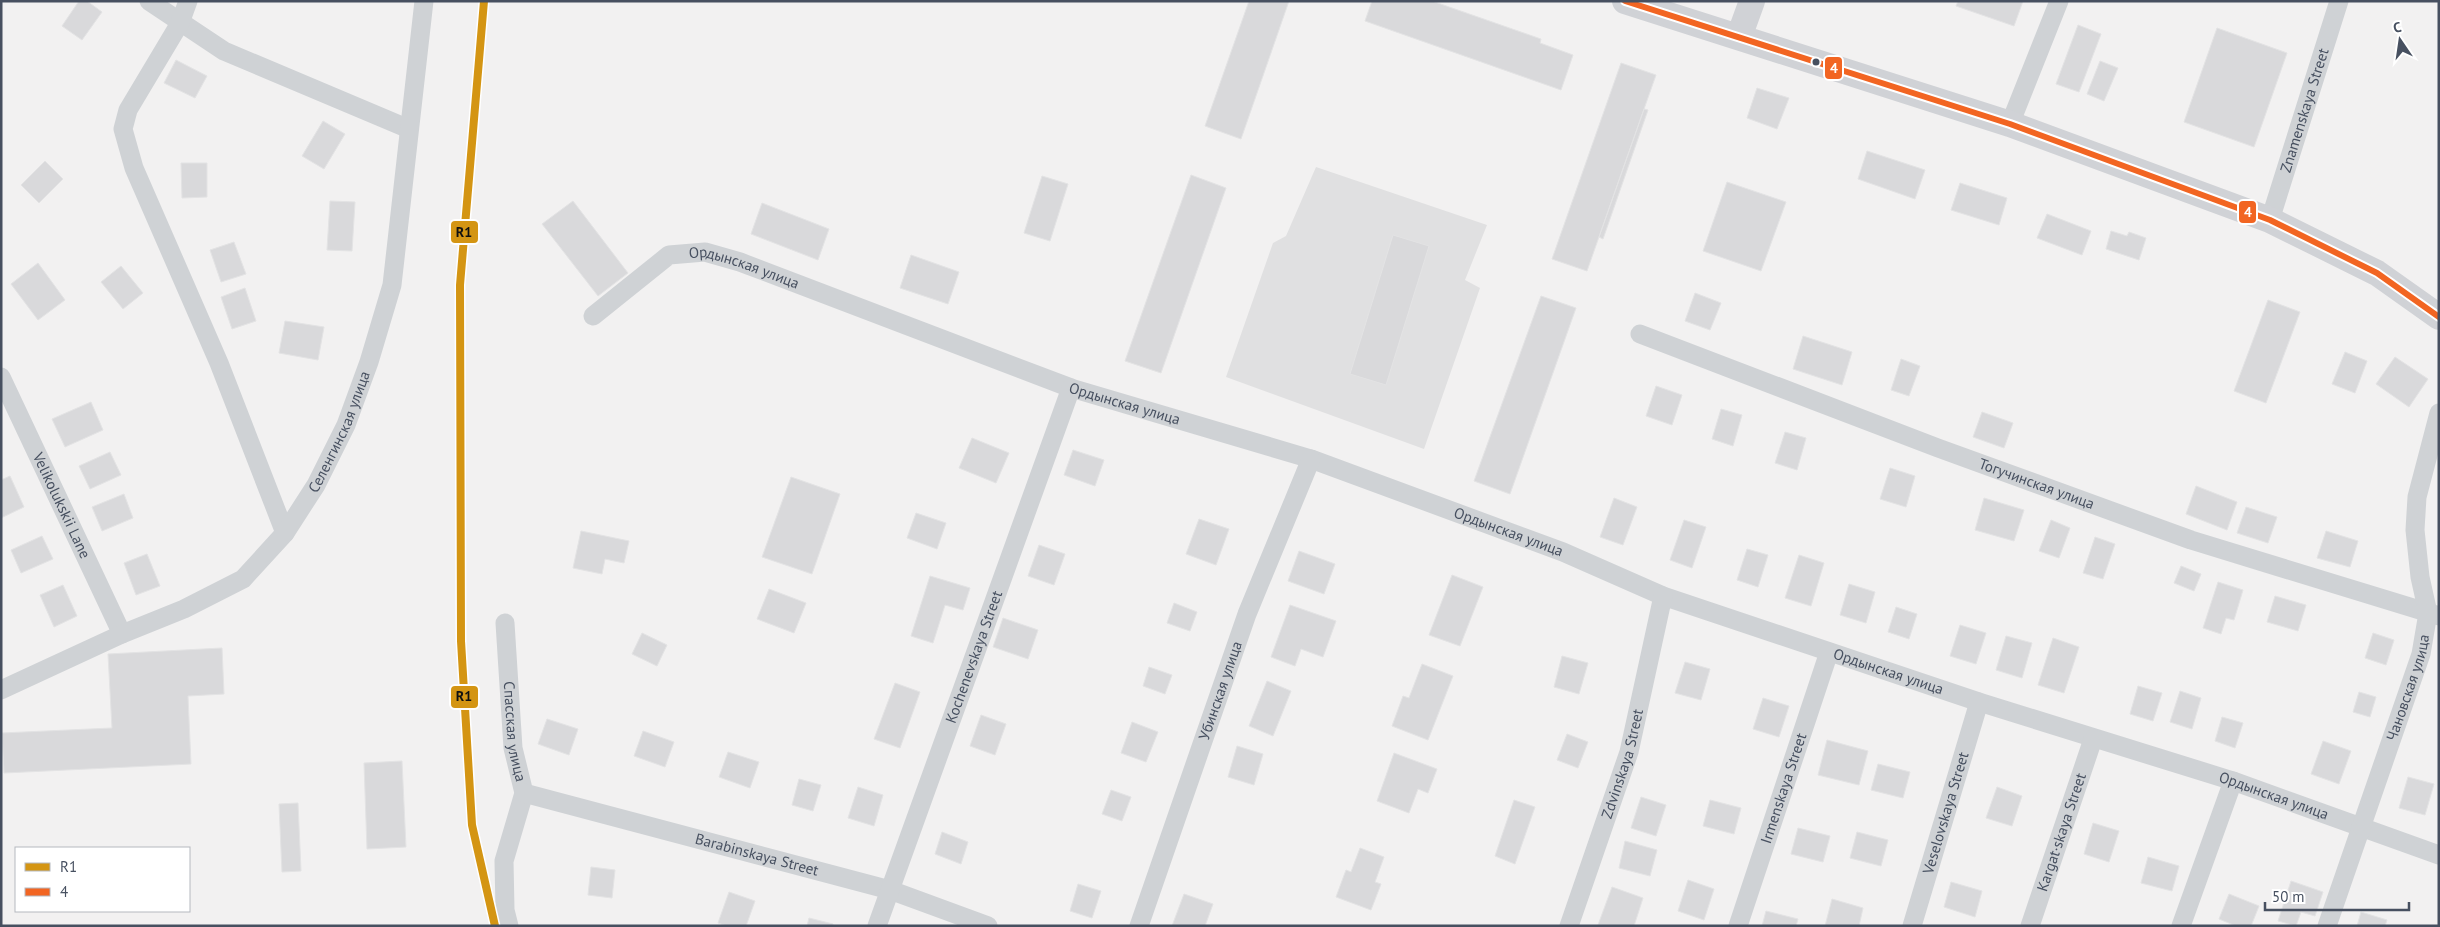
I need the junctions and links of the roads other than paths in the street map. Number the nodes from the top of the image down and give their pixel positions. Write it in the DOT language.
graph roads {
  1 [pos="150,1"];
  2 [pos="188,1"];
  3 [pos="424,1"];
  4 [pos="1625,1"];
  5 [pos="1752,1"];
  6 [pos="2059,1"];
  7 [pos="2339,1"];
  8 [pos="180,23"];
  9 [pos="1740,37"];
  10 [pos="2010,124"];
  11 [pos="409,129"];
  12 [pos="2270,220"];
  13 [pos="593,316"];
  14 [pos="2439,317"];
  15 [pos="1640,334"];
  16 [pos="1,377"];
  17 [pos="1071,388"];
  18 [pos="2439,413"];
  19 [pos="1310,459"];
  20 [pos="285,533"];
  21 [pos="1663,596"];
  22 [pos="2434,614"];
  23 [pos="505,623"];
  24 [pos="122,634"];
  25 [pos="1829,652"];
  26 [pos="1,690"];
  27 [pos="1979,702"];
  28 [pos="2094,739"];
  29 [pos="2233,781"];
  30 [pos="524,793"];
  31 [pos="2361,825"];
  32 [pos="2439,855"];
  33 [pos="890,890"];
  34 [pos="508,926"];
  35 [pos="877,926"];
  36 [pos="988,926"];
  37 [pos="1139,926"];
  38 [pos="1568,926"];
  39 [pos="1738,926"];
  40 [pos="1912,926"];
  41 [pos="2030,926"];
  42 [pos="2181,926"];
  43 [pos="2328,926"];
  1 -- 8 [label="street"];
  2 -- 8 [label="street"];
  3 -- 11 [label="street, Селенгинская улица"];
  4 -- 9 [label="main road"];
  5 -- 9 [label="main road"];
  6 -- 10 [label="street"];
  7 -- 12 [label="street, Znamenskaya Street"];
  8 -- 11 [label="street"];
  8 -- 20 [label="street"];
  9 -- 10 [label="main road"];
  10 -- 12 [label="main road"];
  11 -- 20 [label="street, Селенгинская улица"];
  12 -- 14 [label="main road"];
  13 -- 17 [label="street, Ордынская улица"];
  15 -- 22 [label="street, Тогучинская улица"];
  16 -- 24 [label="street, Velikolukskii Lane"];
  17 -- 19 [label="street, Ордынская улица"];
  17 -- 33 [label="street, Kochenevskaya Street"];
  18 -- 22 [label="street, Чановская улица"];
  19 -- 21 [label="street, Ордынская улица"];
  19 -- 37 [label="street, Убинская улица"];
  20 -- 24 [label="street, Селенгинская улица"];
  21 -- 25 [label="street, Ордынская улица"];
  21 -- 38 [label="street, Zdvinskaya Street"];
  22 -- 31 [label="street, Чановская улица"];
  23 -- 30 [label="street, Спасская улица"];
  24 -- 26 [label="street, Селенгинская улица"];
  25 -- 27 [label="street, Ордынская улица"];
  25 -- 39 [label="street, Irmenskaya Street"];
  27 -- 28 [label="street, Ордынская улица"];
  27 -- 40 [label="street, Veselovskaya Street"];
  28 -- 29 [label="street, Ордынская улица"];
  28 -- 41 [label="street, Kargat·skaya Street"];
  29 -- 31 [label="street, Ордынская улица"];
  29 -- 42 [label="street"];
  30 -- 33 [label="street, Barabinskaya Street"];
  30 -- 34 [label="street, Спасская улица"];
  31 -- 32 [label="street, Ордынская улица"];
  31 -- 43 [label="street, Чановская улица"];
  33 -- 35 [label="street, Kochenevskaya Street"];
  33 -- 36 [label="street, Barabinskaya Street"];
}
